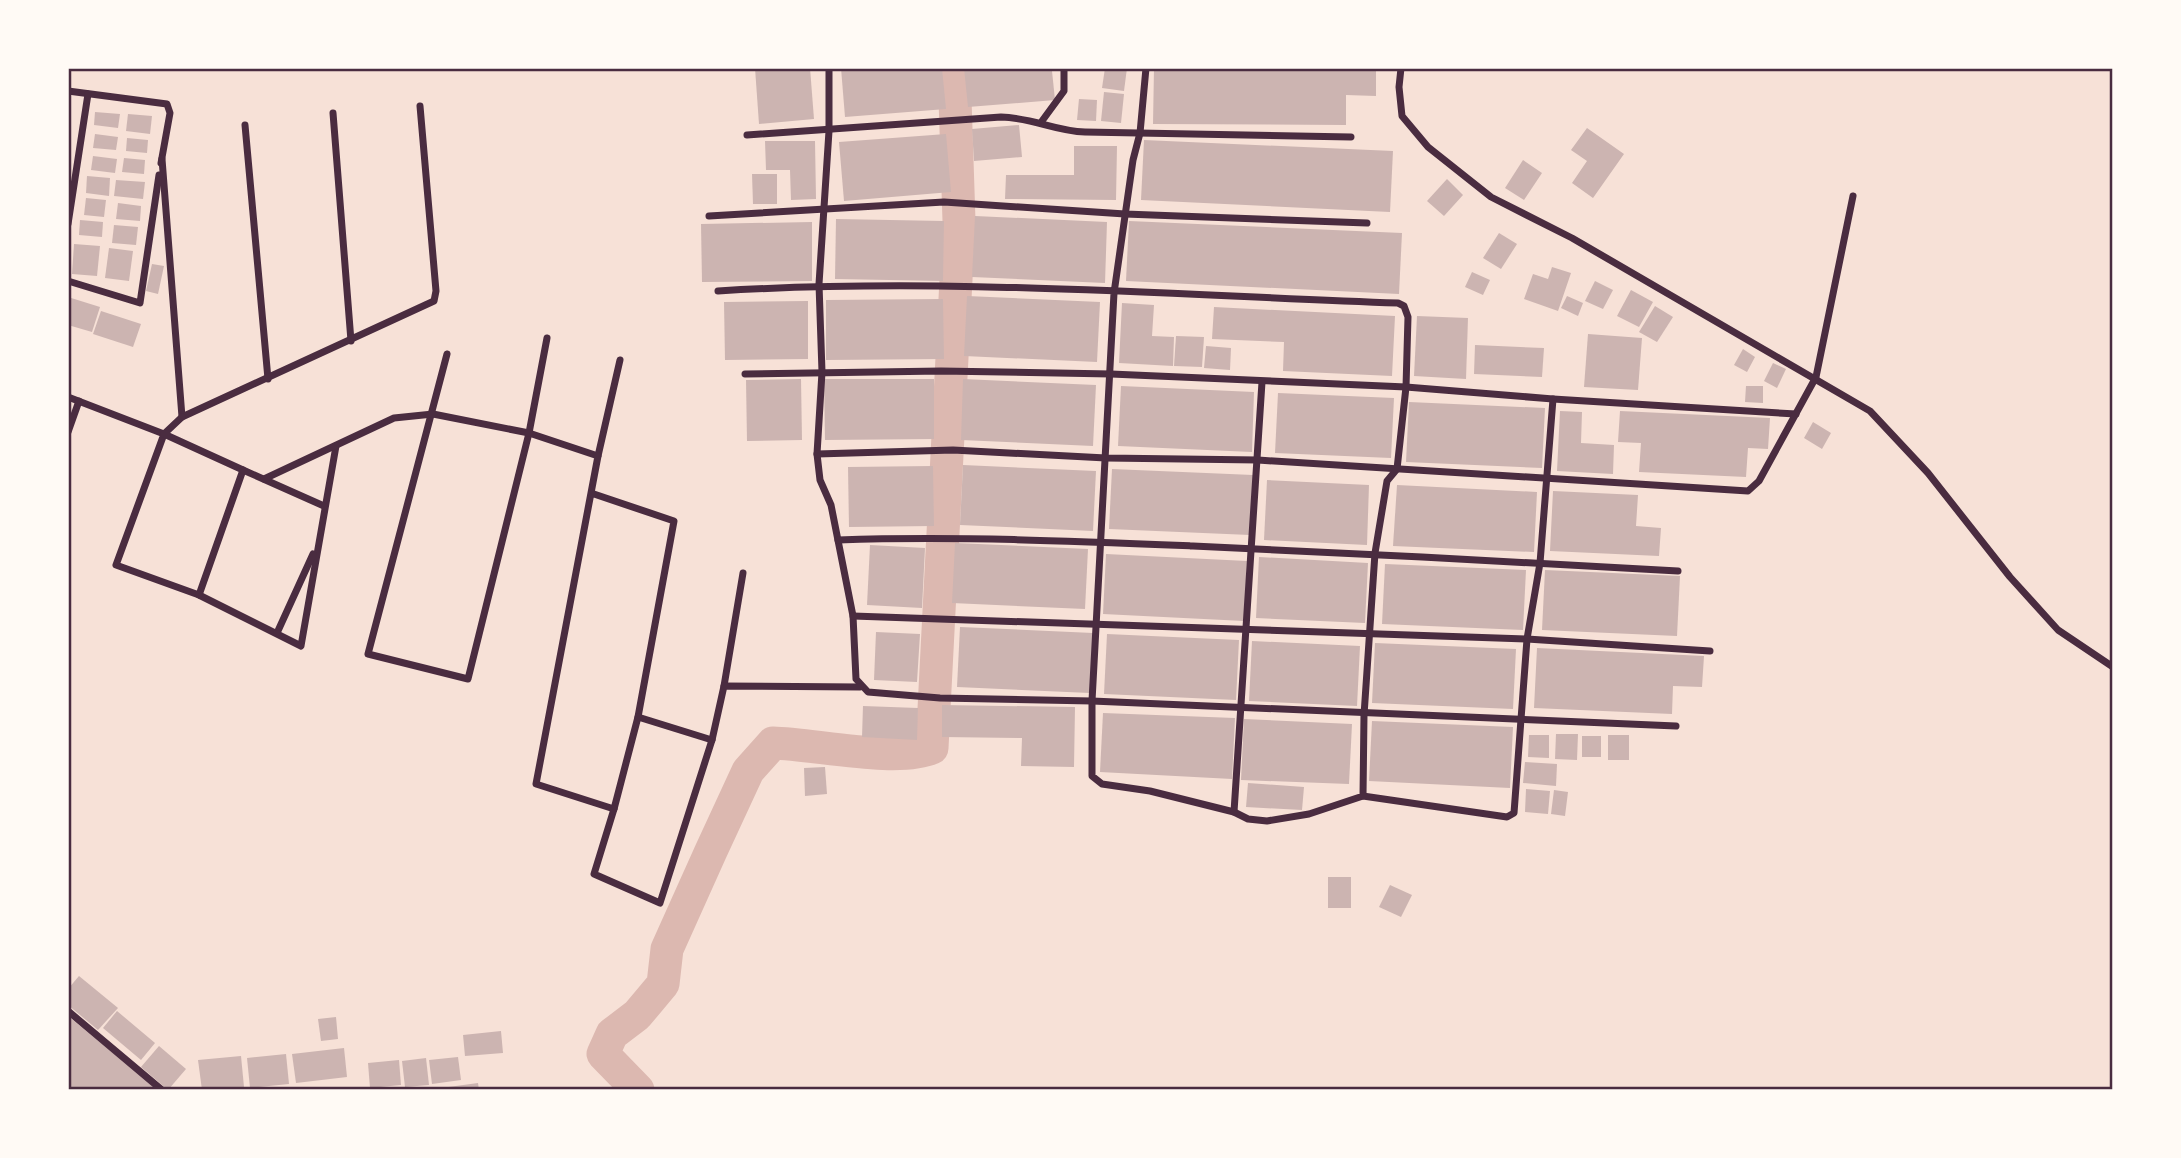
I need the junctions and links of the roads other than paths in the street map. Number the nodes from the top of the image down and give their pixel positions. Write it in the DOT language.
graph roads {
  1 [pos="829,68"];
  2 [pos="1064,68"];
  3 [pos="1146,68"];
  4 [pos="1401,68"];
  5 [pos="68,91"];
  6 [pos="88,94"];
  7 [pos="420,106"];
  8 [pos="333,113"];
  9 [pos="1042,121"];
  10 [pos="245,125"];
  11 [pos="829,131"];
  12 [pos="1140,133"];
  13 [pos="747,135"];
  14 [pos="1352,137"];
  15 [pos="162,159"];
  16 [pos="1853,196"];
  17 [pos="825,211"];
  18 [pos="1125,214"];
  19 [pos="709,216"];
  20 [pos="1367,223"];
  21 [pos="68,224"];
  22 [pos="68,281"];
  23 [pos="819,284"];
  24 [pos="718,291"];
  25 [pos="1114,293"];
  26 [pos="547,338"];
  27 [pos="351,341"];
  28 [pos="447,354"];
  29 [pos="620,360"];
  30 [pos="822,372"];
  31 [pos="745,374"];
  32 [pos="1111,374"];
  33 [pos="1816,377"];
  34 [pos="268,379"];
  35 [pos="1262,382"];
  36 [pos="1406,387"];
  37 [pos="68,397"];
  38 [pos="1553,399"];
  39 [pos="79,401"];
  40 [pos="433,414"];
  41 [pos="1796,414"];
  42 [pos="182,417"];
  43 [pos="68,432"];
  44 [pos="528,433"];
  45 [pos="164,434"];
  46 [pos="336,446"];
  47 [pos="817,454"];
  48 [pos="598,456"];
  49 [pos="1107,458"];
  50 [pos="1258,460"];
  51 [pos="1397,469"];
  52 [pos="243,470"];
  53 [pos="1546,478"];
  54 [pos="264,479"];
  55 [pos="591,494"];
  56 [pos="324,506"];
  57 [pos="838,540"];
  58 [pos="1102,542"];
  59 [pos="317,545"];
  60 [pos="1253,549"];
  61 [pos="1376,553"];
  62 [pos="1540,563"];
  63 [pos="1678,571"];
  64 [pos="743,573"];
  65 [pos="199,595"];
  66 [pos="853,615"];
  67 [pos="1098,624"];
  68 [pos="1247,630"];
  69 [pos="277,633"];
  70 [pos="1369,633"];
  71 [pos="1527,639"];
  72 [pos="1710,651"];
  73 [pos="2113,667"];
  74 [pos="724,686"];
  75 [pos="860,687"];
  76 [pos="1092,701"];
  77 [pos="1242,708"];
  78 [pos="1364,715"];
  79 [pos="638,717"];
  80 [pos="1520,720"];
  81 [pos="1676,726"];
  82 [pos="712,740"];
  83 [pos="1363,796"];
  84 [pos="614,809"];
  85 [pos="1234,812"];
  86 [pos="68,1012"];
  87 [pos="162,1090"];
  1 -- 11 [label="street"];
  2 -- 9 [label="street"];
  3 -- 12 [label="street"];
  4 -- 33 [label="street"];
  5 -- 6 [label="street"];
  6 -- 15 [label="street"];
  6 -- 21 [label="street"];
  7 -- 27 [label="street"];
  8 -- 27 [label="street"];
  9 -- 11 [label="street"];
  9 -- 12 [label="street"];
  10 -- 34 [label="street"];
  11 -- 13 [label="street"];
  11 -- 17 [label="street"];
  12 -- 14 [label="street"];
  12 -- 18 [label="street"];
  15 -- 22 [label="street"];
  15 -- 42 [label="street"];
  16 -- 33 [label="street"];
  17 -- 18 [label="street"];
  17 -- 19 [label="street"];
  17 -- 23 [label="street"];
  18 -- 20 [label="street"];
  18 -- 25 [label="street"];
  23 -- 24 [label="street"];
  23 -- 25 [label="street"];
  23 -- 30 [label="street"];
  25 -- 32 [label="street"];
  25 -- 36 [label="street"];
  26 -- 44 [label="street"];
  27 -- 34 [label="street"];
  28 -- 40 [label="street"];
  29 -- 48 [label="street"];
  30 -- 31 [label="street"];
  30 -- 32 [label="street"];
  30 -- 47 [label="street"];
  32 -- 35 [label="street"];
  32 -- 49 [label="street"];
  33 -- 41 [label="street"];
  33 -- 73 [label="street"];
  34 -- 42 [label="street"];
  35 -- 36 [label="street"];
  35 -- 50 [label="street"];
  36 -- 38 [label="street"];
  36 -- 51 [label="street"];
  37 -- 39 [label="street"];
  38 -- 41 [label="street"];
  38 -- 53 [label="street"];
  39 -- 43 [label="street"];
  39 -- 45 [label="street"];
  40 -- 44 [label="street"];
  40 -- 44 [label="street"];
  40 -- 46 [label="street"];
  41 -- 53 [label="street"];
  42 -- 45 [label="street"];
  44 -- 48 [label="street"];
  45 -- 52 [label="street"];
  45 -- 65 [label="street"];
  46 -- 54 [label="street"];
  46 -- 56 [label="street"];
  47 -- 49 [label="street"];
  47 -- 57 [label="street"];
  48 -- 55 [label="street"];
  49 -- 50 [label="street"];
  49 -- 58 [label="street"];
  50 -- 51 [label="street"];
  50 -- 60 [label="street"];
  51 -- 53 [label="street"];
  51 -- 61 [label="street"];
  52 -- 54 [label="street"];
  52 -- 65 [label="street"];
  53 -- 62 [label="street"];
  54 -- 56 [label="street"];
  55 -- 79 [label="street"];
  55 -- 84 [label="street"];
  56 -- 59 [label="street"];
  57 -- 58 [label="street"];
  57 -- 66 [label="street"];
  58 -- 60 [label="street"];
  58 -- 67 [label="street"];
  59 -- 69 [label="street"];
  59 -- 69 [label="street"];
  60 -- 61 [label="street"];
  60 -- 68 [label="street"];
  61 -- 62 [label="street"];
  61 -- 70 [label="street"];
  62 -- 63 [label="street"];
  62 -- 71 [label="street"];
  64 -- 74 [label="street"];
  65 -- 69 [label="street"];
  66 -- 67 [label="street"];
  66 -- 75 [label="street"];
  67 -- 68 [label="street"];
  67 -- 76 [label="street"];
  68 -- 70 [label="street"];
  68 -- 77 [label="street"];
  70 -- 71 [label="street"];
  70 -- 78 [label="street"];
  71 -- 72 [label="street"];
  71 -- 80 [label="street"];
  74 -- 75 [label="street"];
  74 -- 82 [label="street"];
  75 -- 76 [label="street"];
  76 -- 77 [label="street"];
  76 -- 85 [label="street"];
  77 -- 78 [label="street"];
  77 -- 85 [label="street"];
  78 -- 80 [label="street"];
  78 -- 83 [label="street"];
  79 -- 82 [label="street"];
  79 -- 84 [label="street"];
  80 -- 81 [label="street"];
  80 -- 83 [label="street"];
  82 -- 84 [label="street"];
  83 -- 85 [label="street"];
  86 -- 87 [label="street"];
}
